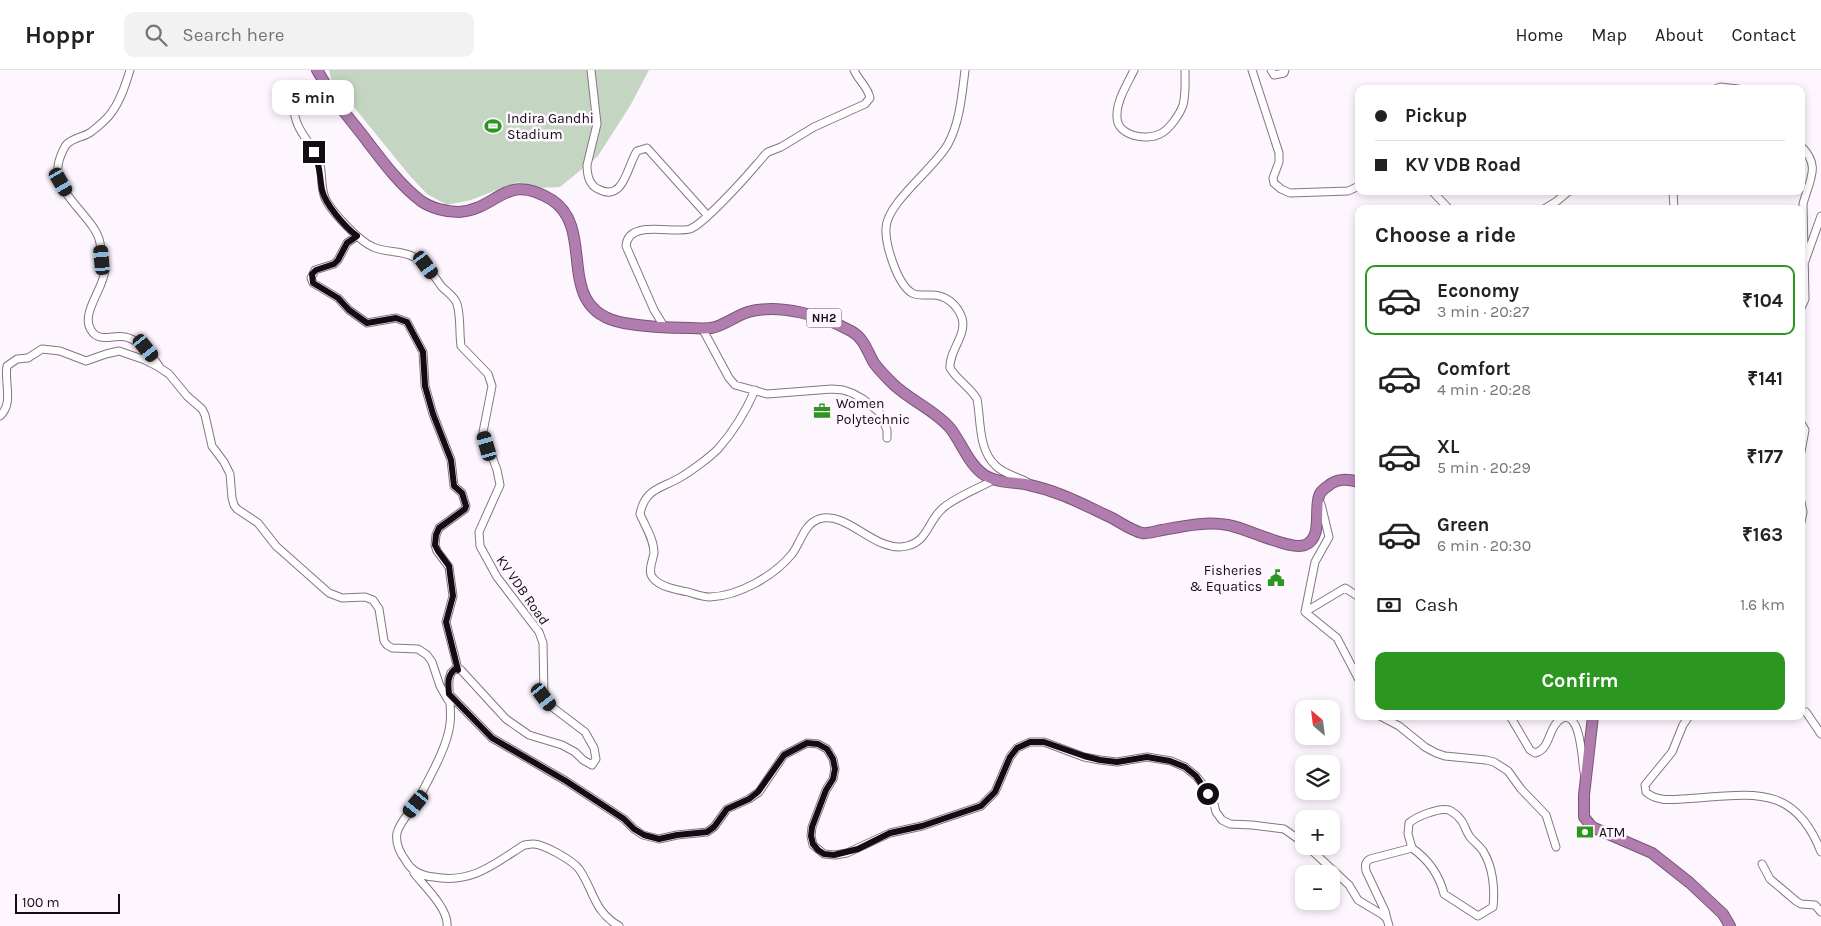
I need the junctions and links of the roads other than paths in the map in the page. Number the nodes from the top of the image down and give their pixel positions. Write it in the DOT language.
graph roads {
  1 [pos="130,70"];
  2 [pos="317,70"];
  3 [pos="591,70"];
  4 [pos="854,70"];
  5 [pos="965,70"];
  6 [pos="1134,70"];
  7 [pos="1185,70"];
  8 [pos="1252,70"];
  9 [pos="1271,70"];
  10 [pos="1286,70"];
  11 [pos="326,84"];
  12 [pos="1805,149"];
  13 [pos="1355,188"];
  14 [pos="1436,195"];
  15 [pos="1564,195"];
  16 [pos="1445,205"];
  17 [pos="1550,205"];
  18 [pos="1803,205"];
  19 [pos="708,216"];
  20 [pos="1821,216"];
  21 [pos="357,236"];
  22 [pos="1805,260"];
  23 [pos="665,328"];
  24 [pos="702,328"];
  25 [pos="163,370"];
  26 [pos="755,390"];
  27 [pos="0,416"];
  28 [pos="887,438"];
  29 [pos="994,479"];
  30 [pos="1355,481"];
  31 [pos="1038,488"];
  32 [pos="1319,495"];
  33 [pos="1355,594"];
  34 [pos="1305,612"];
  35 [pos="458,670"];
  36 [pos="1355,672"];
  37 [pos="449,694"];
  38 [pos="450,705"];
  39 [pos="1806,712"];
  40 [pos="1388,720"];
  41 [pos="1512,720"];
  42 [pos="1559,720"];
  43 [pos="1571,720"];
  44 [pos="1593,720"];
  45 [pos="1686,720"];
  46 [pos="1821,734"];
  47 [pos="1586,785"];
  48 [pos="1295,837"];
  49 [pos="1556,847"];
  50 [pos="1412,848"];
  51 [pos="1821,852"];
  52 [pos="1317,855"];
  53 [pos="1762,864"];
  54 [pos="409,866"];
  55 [pos="1821,912"];
  56 [pos="1388,923"];
  57 [pos="447,926"];
  58 [pos="618,926"];
  59 [pos="1730,926"];
  1 -- 25 [label="street"];
  2 -- 11 [label="highway, NH2"];
  3 -- 19 [label="street"];
  4 -- 19 [label="street"];
  5 -- 31 [label="street"];
  6 -- 7 [label="street"];
  8 -- 13 [label="street"];
  9 -- 10 [label="street"];
  11 -- 21 [label="street, KV VDB Road"];
  11 -- 23 [label="highway, NH2"];
  12 -- 18 [label="street"];
  14 -- 16 [label="street"];
  15 -- 17 [label="street"];
  19 -- 23 [label="street"];
  20 -- 22 [label="street"];
  21 -- 35 [label="street"];
  21 -- 35 [label="street, KV VDB Road"];
  23 -- 24 [label="highway, NH2"];
  24 -- 26 [label="street"];
  24 -- 29 [label="highway, NH2"];
  25 -- 27 [label="street"];
  25 -- 38 [label="street"];
  26 -- 28 [label="street"];
  26 -- 29 [label="street"];
  29 -- 31 [label="highway, NH2"];
  30 -- 32 [label="highway"];
  31 -- 32 [label="highway, NH2"];
  32 -- 34 [label="street"];
  33 -- 34 [label="street"];
  34 -- 36 [label="street"];
  35 -- 37 [label="street"];
  37 -- 38 [label="street"];
  37 -- 48 [label="street"];
  38 -- 54 [label="street"];
  39 -- 46 [label="street"];
  40 -- 49 [label="street"];
  41 -- 42 [label="street"];
  43 -- 47 [label="street"];
  44 -- 47 [label="highway"];
  45 -- 51 [label="street"];
  47 -- 59 [label="highway"];
  50 -- 50 [label="street"];
  50 -- 56 [label="street"];
  52 -- 56 [label="street"];
  53 -- 55 [label="street"];
  54 -- 57 [label="street"];
  54 -- 58 [label="street"];
}
